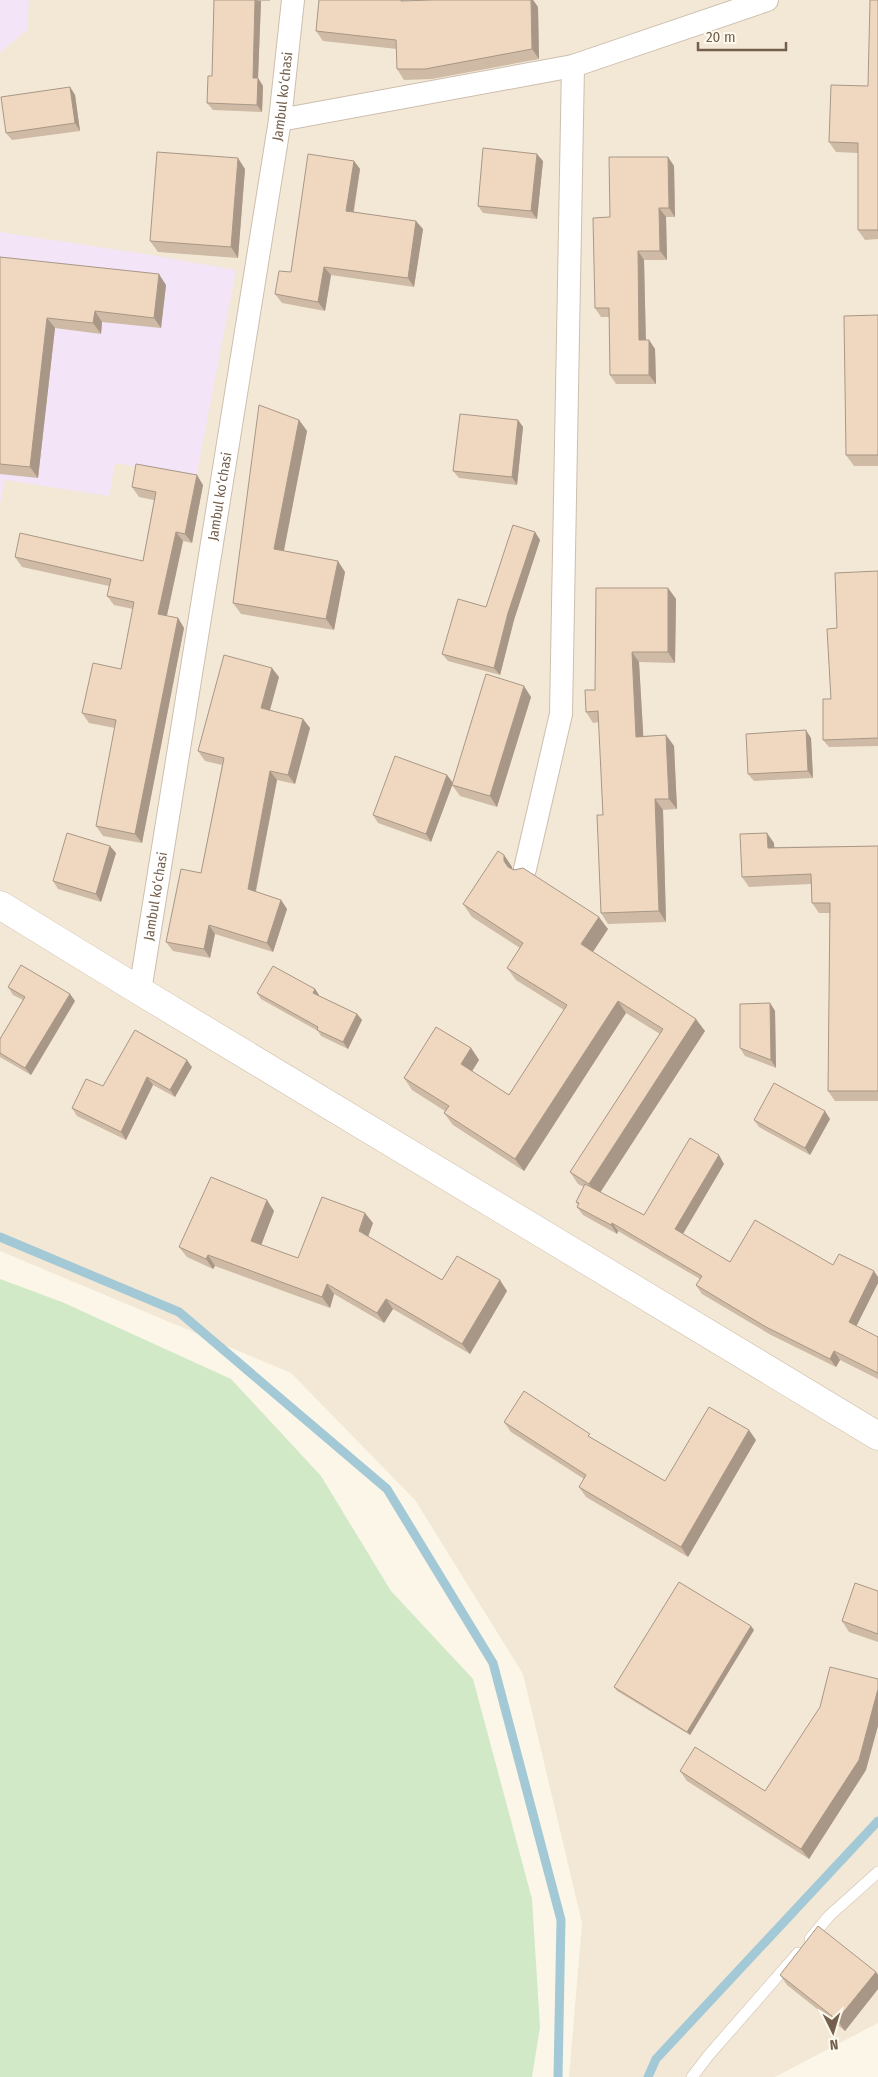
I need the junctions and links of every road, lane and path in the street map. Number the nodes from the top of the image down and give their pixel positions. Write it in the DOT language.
graph roads {
  1 [pos="293,0"];
  2 [pos="767,0"];
  3 [pos="574,66"];
  4 [pos="280,120"];
  5 [pos="525,869"];
  6 [pos="0,905"];
  7 [pos="140,992"];
  8 [pos="878,1436"];
  9 [pos="878,1872"];
  10 [pos="692,2077"];
  1 -- 4 [label="street, Jambul ko‘chasi"];
  2 -- 3 [label="street"];
  3 -- 4 [label="street"];
  3 -- 5 [label="street"];
  4 -- 7 [label="street, Jambul ko‘chasi"];
  6 -- 7 [label="main road"];
  7 -- 8 [label="main road"];
  9 -- 10 [label="lane"];
}
